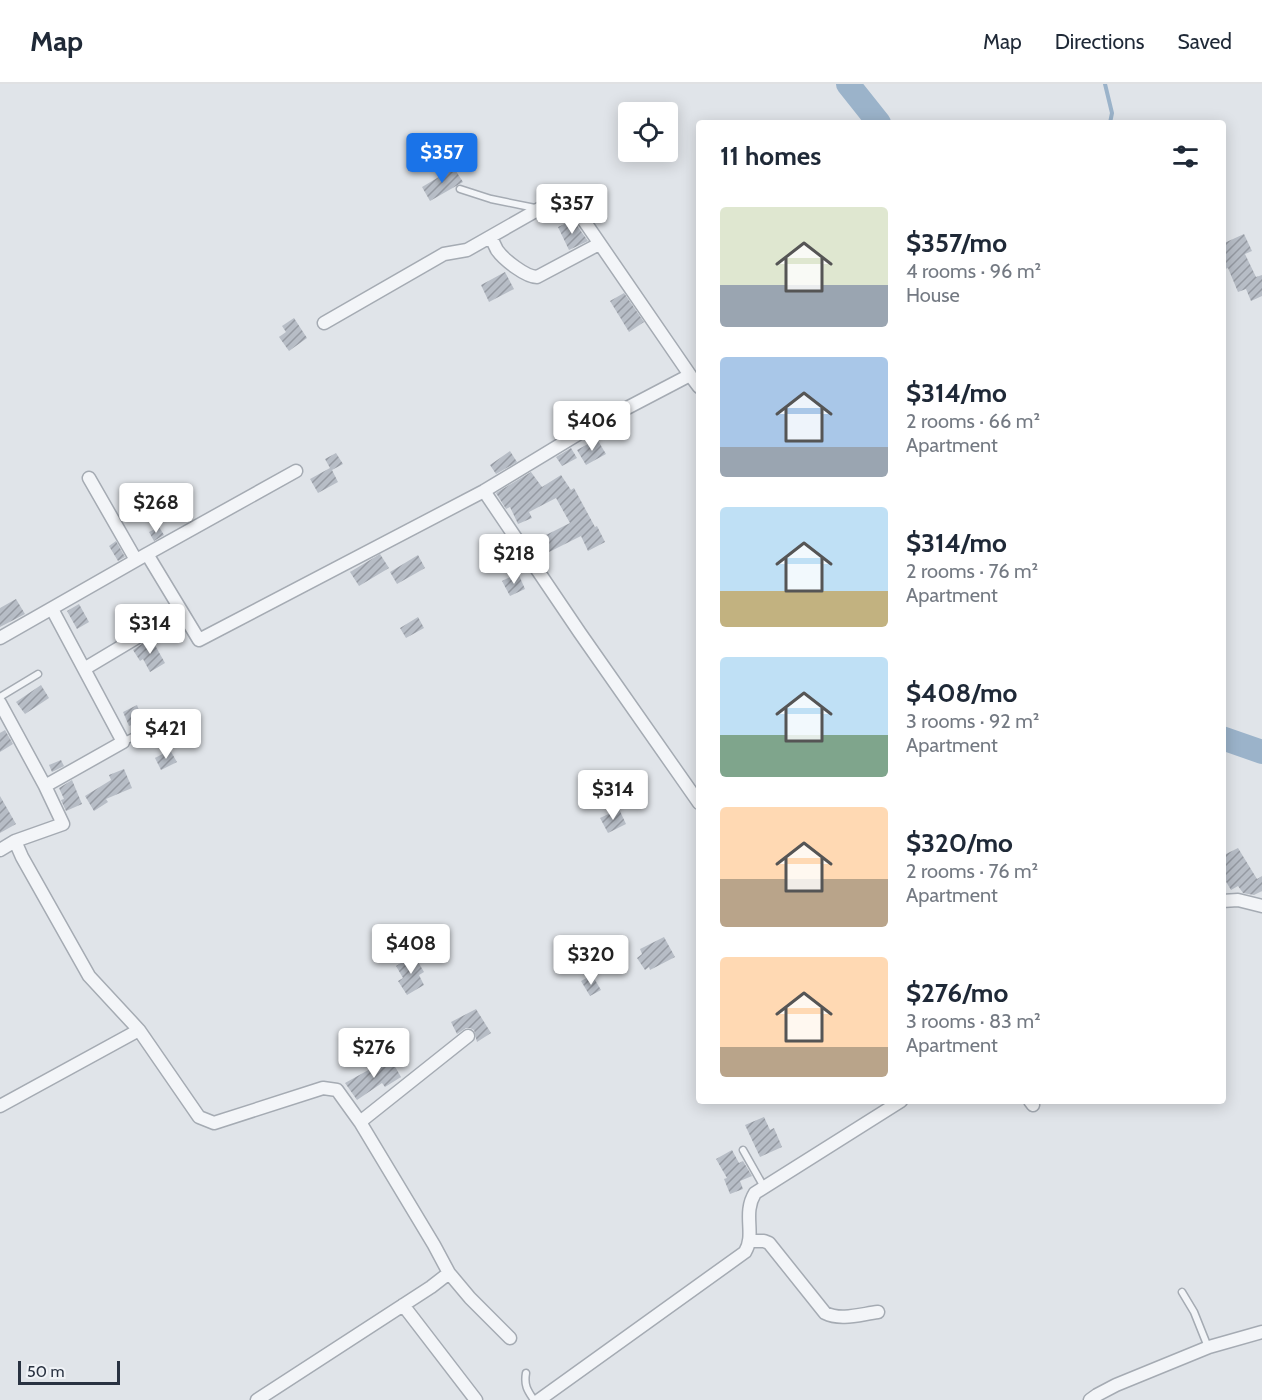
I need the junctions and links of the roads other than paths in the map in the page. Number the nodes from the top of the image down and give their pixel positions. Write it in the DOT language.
graph roads {
  1 [pos="460,189"];
  2 [pos="539,209"];
  3 [pos="490,237"];
  4 [pos="599,244"];
  5 [pos="324,323"];
  6 [pos="690,375"];
  7 [pos="696,383"];
  8 [pos="296,471"];
  9 [pos="89,478"];
  10 [pos="484,491"];
  11 [pos="142,557"];
  12 [pos="52,609"];
  13 [pos="181,611"];
  14 [pos="0,638"];
  15 [pos="84,669"];
  16 [pos="38,674"];
  17 [pos="0,698"];
  18 [pos="0,703"];
  19 [pos="171,717"];
  20 [pos="123,742"];
  21 [pos="45,786"];
  22 [pos="696,799"];
  23 [pos="15,841"];
  24 [pos="0,850"];
  25 [pos="1226,901"];
  26 [pos="1262,906"];
  27 [pos="139,1030"];
  28 [pos="468,1036"];
  29 [pos="896,1104"];
  30 [pos="0,1106"];
  31 [pos="360,1122"];
  32 [pos="743,1150"];
  33 [pos="765,1187"];
  34 [pos="750,1241"];
  35 [pos="448,1273"];
  36 [pos="1182,1292"];
  37 [pos="403,1305"];
  38 [pos="878,1312"];
  39 [pos="1262,1332"];
  40 [pos="510,1338"];
  41 [pos="1209,1347"];
  42 [pos="526,1373"];
  43 [pos="256,1400"];
  44 [pos="476,1400"];
  45 [pos="534,1400"];
  46 [pos="538,1400"];
  47 [pos="1090,1400"];
  1 -- 2 [label="lane"];
  2 -- 3 [label="street"];
  2 -- 4 [label="street"];
  3 -- 4 [label="street"];
  3 -- 5 [label="street"];
  4 -- 6 [label="street"];
  6 -- 7 [label="street"];
  6 -- 10 [label="street"];
  8 -- 11 [label="street"];
  9 -- 11 [label="street"];
  10 -- 13 [label="street"];
  10 -- 22 [label="street"];
  11 -- 12 [label="street"];
  11 -- 13 [label="street"];
  12 -- 14 [label="street"];
  12 -- 15 [label="street"];
  13 -- 15 [label="street"];
  15 -- 20 [label="street"];
  16 -- 17 [label="lane"];
  18 -- 21 [label="street"];
  19 -- 20 [label="lane"];
  20 -- 21 [label="street"];
  21 -- 23 [label="street"];
  23 -- 24 [label="street"];
  23 -- 27 [label="street"];
  25 -- 26 [label="street"];
  27 -- 30 [label="street"];
  27 -- 31 [label="street"];
  28 -- 31 [label="street"];
  29 -- 33 [label="street"];
  31 -- 35 [label="street"];
  32 -- 33 [label="lane"];
  33 -- 34 [label="street"];
  34 -- 38 [label="street"];
  34 -- 46 [label="street"];
  35 -- 37 [label="street"];
  35 -- 40 [label="street"];
  36 -- 41 [label="lane"];
  37 -- 43 [label="street"];
  37 -- 44 [label="street"];
  39 -- 41 [label="street"];
  41 -- 47 [label="street"];
  42 -- 45 [label="lane"];
}
